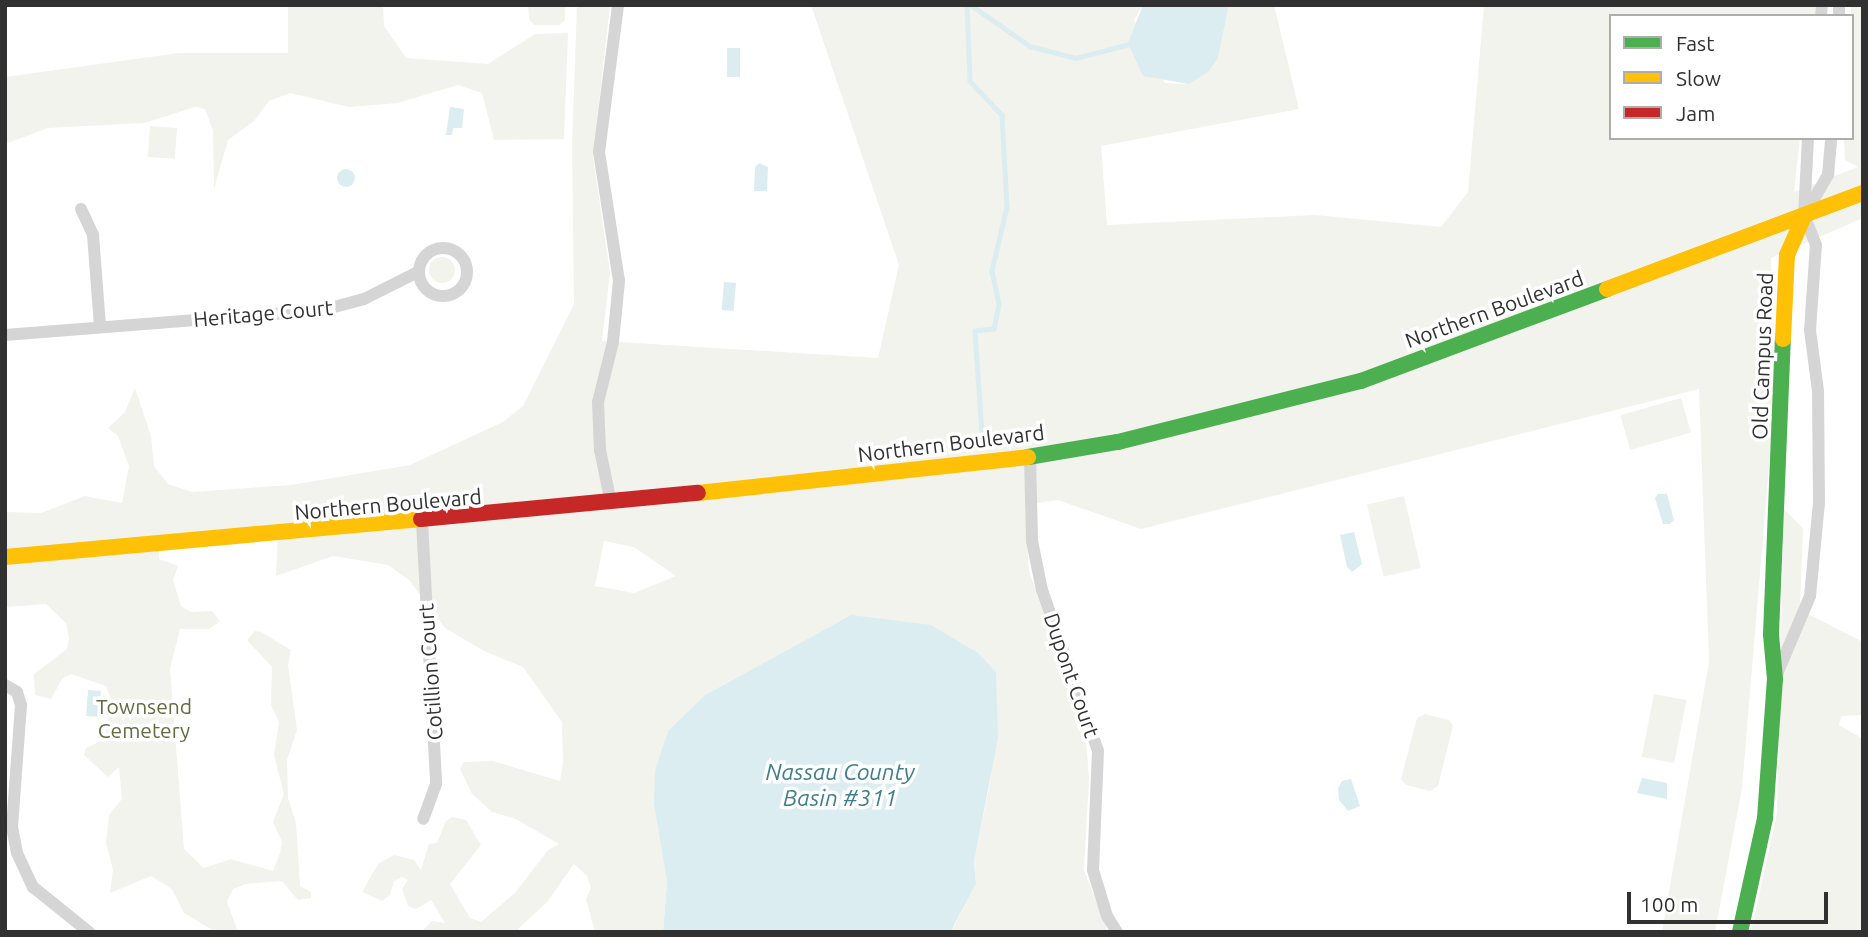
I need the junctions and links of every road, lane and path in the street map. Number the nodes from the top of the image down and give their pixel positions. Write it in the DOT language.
graph roads {
  1 [pos="618,5"];
  2 [pos="1808,140"];
  3 [pos="1831,140"];
  4 [pos="1863,193"];
  5 [pos="81,209"];
  6 [pos="1804,216"];
  7 [pos="418,272"];
  8 [pos="100,325"];
  9 [pos="5,335"];
  10 [pos="1030,457"];
  11 [pos="611,503"];
  12 [pos="422,522"];
  13 [pos="5,557"];
  14 [pos="1775,679"];
  15 [pos="5,685"];
  16 [pos="423,820"];
  17 [pos="89,932"];
  18 [pos="1117,932"];
  19 [pos="1740,932"];
  1 -- 11 [label="street"];
  2 -- 6 [label="street"];
  3 -- 6 [label="street"];
  4 -- 6 [label="main road, Northern Boulevard"];
  5 -- 8 [label="street"];
  6 -- 10 [label="main road, Northern Boulevard"];
  6 -- 14 [label="main road, Old Campus Road"];
  6 -- 14 [label="street, Old Campus Road"];
  7 -- 8 [label="street, Heritage Court"];
  8 -- 9 [label="street, Heritage Court"];
  10 -- 11 [label="main road, Northern Boulevard"];
  10 -- 18 [label="street, Dupont Court"];
  11 -- 12 [label="main road, Northern Boulevard"];
  12 -- 13 [label="main road, Northern Boulevard"];
  12 -- 16 [label="street, Cotillion Court"];
  14 -- 19 [label="main road, Old Campus Road"];
  15 -- 17 [label="street"];
}
